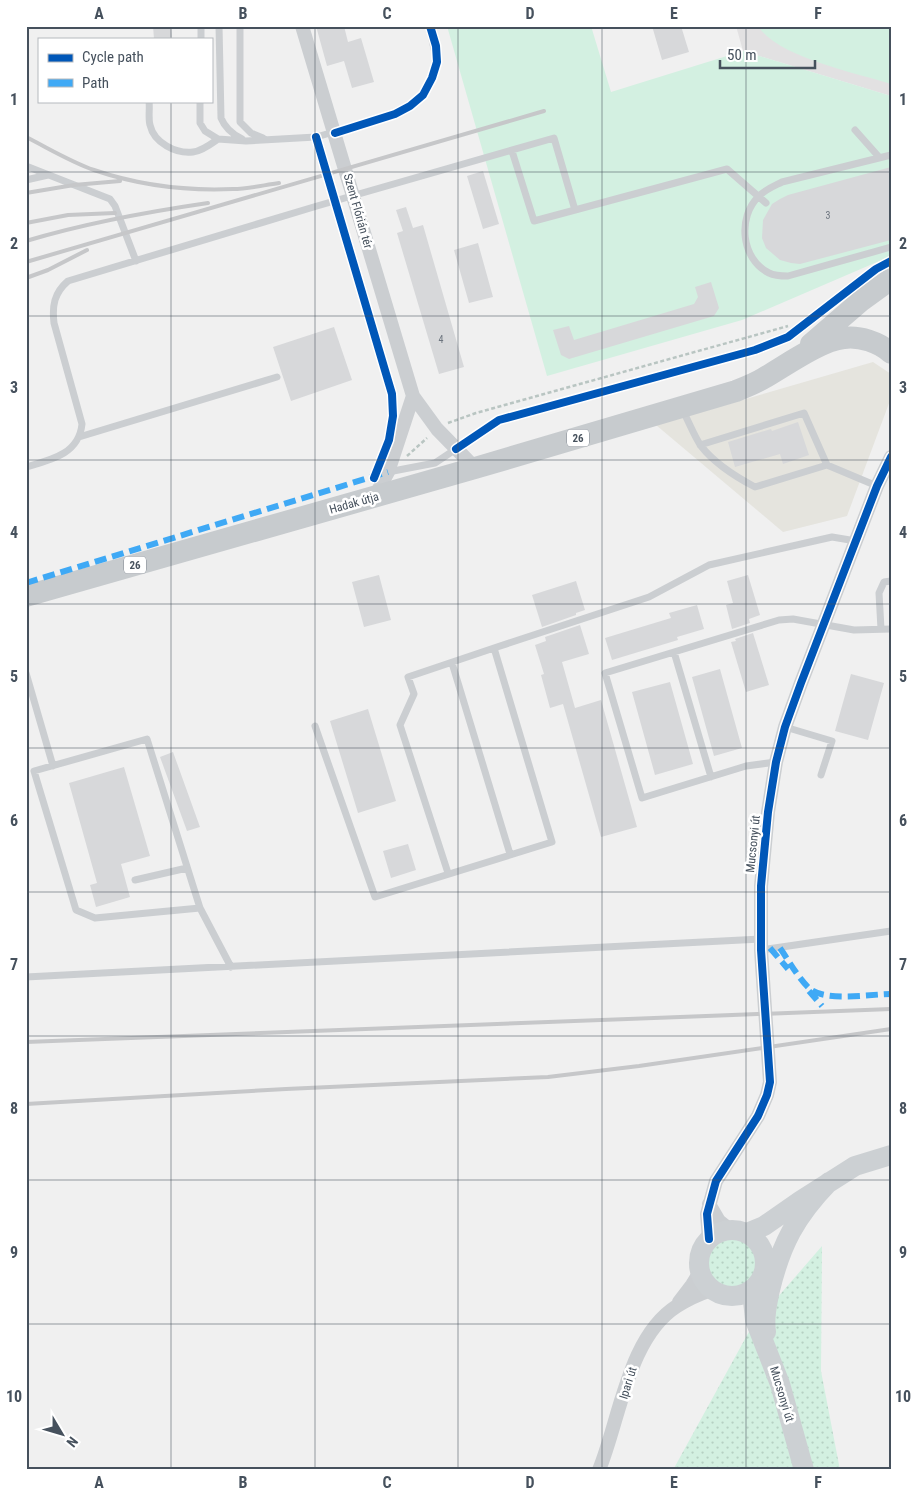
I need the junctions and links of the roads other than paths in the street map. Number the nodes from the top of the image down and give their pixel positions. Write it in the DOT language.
graph roads {
  1 [pos="219,26"];
  2 [pos="240,26"];
  3 [pos="302,26"];
  4 [pos="429,26"];
  5 [pos="149,102"];
  6 [pos="200,102"];
  7 [pos="855,130"];
  8 [pos="334,132"];
  9 [pos="218,139"];
  10 [pos="266,140"];
  11 [pos="246,141"];
  12 [pos="512,151"];
  13 [pos="891,155"];
  14 [pos="879,157"];
  15 [pos="26,166"];
  16 [pos="48,175"];
  17 [pos="26,180"];
  18 [pos="353,196"];
  19 [pos="758,197"];
  20 [pos="766,204"];
  21 [pos="575,210"];
  22 [pos="891,247"];
  23 [pos="136,261"];
  24 [pos="891,279"];
  25 [pos="891,353"];
  26 [pos="793,360"];
  27 [pos="277,377"];
  28 [pos="413,396"];
  29 [pos="681,408"];
  30 [pos="79,437"];
  31 [pos="700,445"];
  32 [pos="456,449"];
  33 [pos="891,457"];
  34 [pos="827,465"];
  35 [pos="26,467"];
  36 [pos="475,468"];
  37 [pos="388,472"];
  38 [pos="877,486"];
  39 [pos="375,496"];
  40 [pos="856,541"];
  41 [pos="891,581"];
  42 [pos="26,596"];
  43 [pos="824,624"];
  44 [pos="881,629"];
  45 [pos="891,629"];
  46 [pos="494,648"];
  47 [pos="674,652"];
  48 [pos="452,663"];
  49 [pos="26,673"];
  50 [pos="315,726"];
  51 [pos="785,727"];
  52 [pos="776,762"];
  53 [pos="53,766"];
  54 [pos="821,775"];
  55 [pos="711,777"];
  56 [pos="510,854"];
  57 [pos="188,868"];
  58 [pos="448,873"];
  59 [pos="135,880"];
  60 [pos="200,908"];
  61 [pos="891,931"];
  62 [pos="761,944"];
  63 [pos="231,967"];
  64 [pos="26,977"];
  65 [pos="891,1155"];
  66 [pos="829,1182"];
  67 [pos="709,1203"];
  68 [pos="777,1218"];
  69 [pos="738,1231"];
  70 [pos="709,1239"];
  71 [pos="763,1251"];
  72 [pos="700,1272"];
  73 [pos="711,1290"];
  74 [pos="744,1293"];
  75 [pos="675,1306"];
  76 [pos="768,1352"];
  77 [pos="599,1470"];
  78 [pos="804,1470"];
  1 -- 11 [label="lane"];
  2 -- 10 [label="lane"];
  3 -- 8 [label="street, Szent Flórián tér"];
  4 -- 8 [label="lane"];
  5 -- 9 [label="lane"];
  6 -- 9 [label="lane"];
  7 -- 14 [label="lane"];
  8 -- 10 [label="lane"];
  8 -- 18 [label="street, Szent Flórián tér"];
  9 -- 11 [label="lane"];
  10 -- 11 [label="lane"];
  12 -- 18 [label="lane"];
  12 -- 21 [label="lane"];
  12 -- 21 [label="lane"];
  13 -- 14 [label="lane"];
  14 -- 19 [label="lane"];
  15 -- 16 [label="lane"];
  16 -- 17 [label="lane"];
  16 -- 23 [label="lane"];
  18 -- 23 [label="lane"];
  18 -- 28 [label="street, Szent Flórián tér"];
  19 -- 20 [label="lane"];
  19 -- 21 [label="lane"];
  19 -- 22 [label="lane"];
  23 -- 30 [label="lane"];
  24 -- 26 [label="main road, 26"];
  25 -- 26 [label="main road"];
  26 -- 29 [label="main road, 26"];
  27 -- 30 [label="lane"];
  28 -- 32 [label="street, Szent Flórián tér"];
  28 -- 37 [label="street"];
  29 -- 31 [label="lane"];
  29 -- 36 [label="main road, Hadak útja / 26"];
  30 -- 35 [label="lane"];
  31 -- 34 [label="lane"];
  31 -- 34 [label="lane"];
  32 -- 36 [label="street, Szent Flórián tér"];
  32 -- 37 [label="lane"];
  33 -- 38 [label="street, Mucsonyi út"];
  34 -- 38 [label="lane"];
  36 -- 39 [label="main road, Hadak útja / 26"];
  37 -- 39 [label="street"];
  38 -- 40 [label="street, Mucsonyi út"];
  39 -- 42 [label="main road, Hadak útja / 26"];
  40 -- 43 [label="street, Mucsonyi út"];
  40 -- 46 [label="lane"];
  41 -- 44 [label="lane"];
  43 -- 44 [label="lane"];
  43 -- 47 [label="lane"];
  43 -- 51 [label="street, Mucsonyi út"];
  44 -- 45 [label="lane"];
  46 -- 48 [label="lane"];
  46 -- 56 [label="lane"];
  47 -- 55 [label="lane"];
  47 -- 55 [label="lane"];
  48 -- 56 [label="lane"];
  48 -- 58 [label="lane"];
  49 -- 53 [label="lane"];
  50 -- 58 [label="lane"];
  51 -- 52 [label="street, Mucsonyi út"];
  51 -- 54 [label="lane"];
  52 -- 55 [label="lane"];
  52 -- 62 [label="street, Mucsonyi út"];
  53 -- 57 [label="lane"];
  53 -- 60 [label="lane"];
  56 -- 58 [label="lane"];
  57 -- 59 [label="lane"];
  57 -- 60 [label="lane"];
  60 -- 63 [label="lane"];
  61 -- 62 [label="lane"];
  62 -- 63 [label="lane"];
  62 -- 67 [label="street, Mucsonyi út"];
  63 -- 64 [label="lane"];
  65 -- 66 [label="main road"];
  66 -- 68 [label="main road"];
  66 -- 76 [label="main road"];
  67 -- 69 [label="street"];
  67 -- 70 [label="street, Mucsonyi út"];
  68 -- 69 [label="main road"];
  68 -- 71 [label="main road"];
  69 -- 70 [label="main road"];
  69 -- 71 [label="main road"];
  70 -- 72 [label="main road"];
  71 -- 74 [label="main road"];
  72 -- 73 [label="main road"];
  72 -- 75 [label="street, Ipari út"];
  73 -- 74 [label="main road"];
  73 -- 75 [label="street, Ipari út"];
  74 -- 76 [label="main road, Mucsonyi út"];
  75 -- 77 [label="street, Ipari út"];
  76 -- 78 [label="main road, Mucsonyi út"];
}
